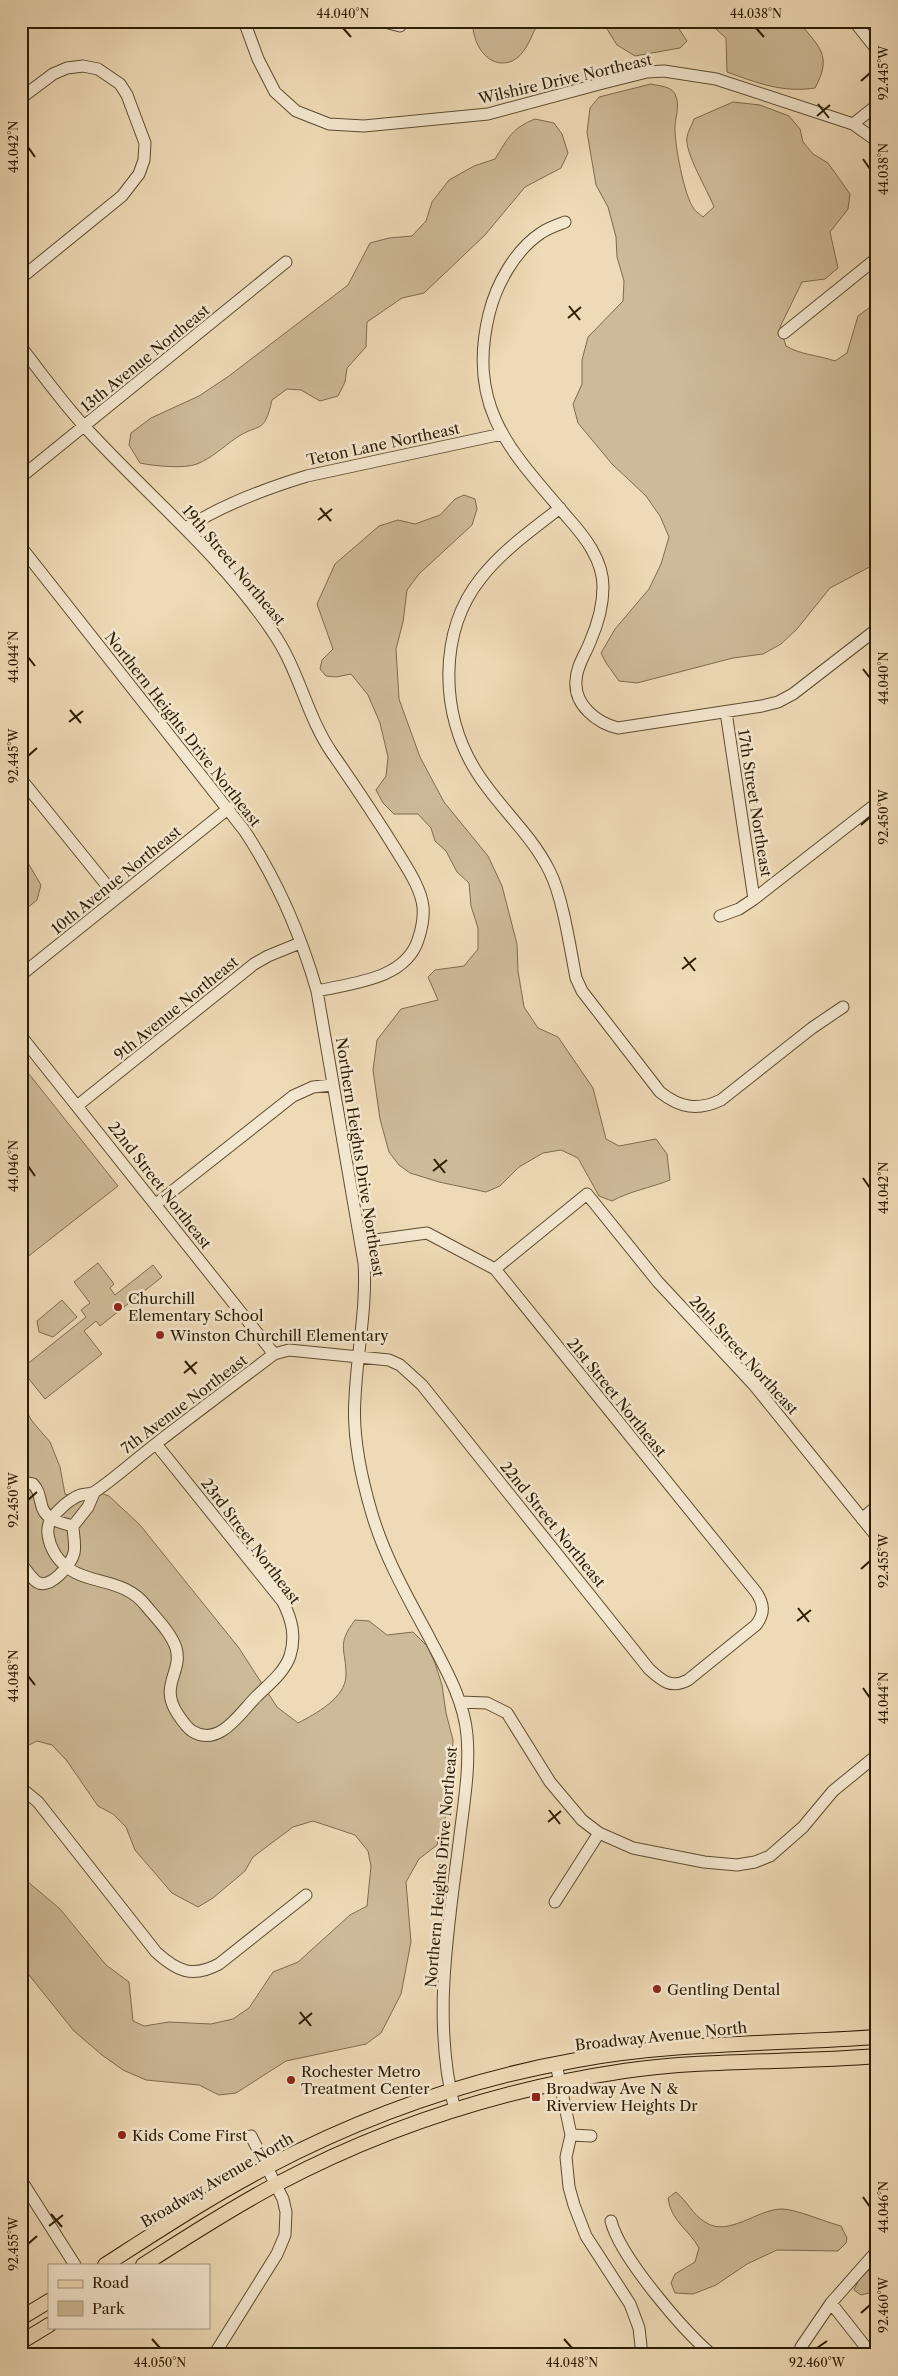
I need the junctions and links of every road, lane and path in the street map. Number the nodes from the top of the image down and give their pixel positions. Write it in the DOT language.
graph roads {
  1 [pos="244,21"];
  2 [pos="381,21"];
  3 [pos="854,21"];
  4 [pos="400,26"];
  5 [pos="877,50"];
  6 [pos="21,98"];
  7 [pos="877,105"];
  8 [pos="853,124"];
  9 [pos="877,141"];
  10 [pos="565,222"];
  11 [pos="877,258"];
  12 [pos="286,262"];
  13 [pos="21,278"];
  14 [pos="784,333"];
  15 [pos="21,347"];
  16 [pos="85,427"];
  17 [pos="502,434"];
  18 [pos="21,476"];
  19 [pos="560,508"];
  20 [pos="186,528"];
  21 [pos="21,548"];
  22 [pos="877,629"];
  23 [pos="726,712"];
  24 [pos="21,779"];
  25 [pos="877,803"];
  26 [pos="229,808"];
  27 [pos="117,898"];
  28 [pos="754,899"];
  29 [pos="720,916"];
  30 [pos="300,943"];
  31 [pos="21,975"];
  32 [pos="317,991"];
  33 [pos="843,1007"];
  34 [pos="21,1036"];
  35 [pos="332,1085"];
  36 [pos="77,1106"];
  37 [pos="156,1204"];
  38 [pos="361,1242"];
  39 [pos="495,1269"];
  40 [pos="274,1354"];
  41 [pos="358,1356"];
  42 [pos="156,1444"];
  43 [pos="21,1482"];
  44 [pos="94,1493"];
  45 [pos="877,1506"];
  46 [pos="862,1518"];
  47 [pos="50,1519"];
  48 [pos="73,1526"];
  49 [pos="877,1537"];
  50 [pos="21,1564"];
  51 [pos="65,1566"];
  52 [pos="722,1653"];
  53 [pos="460,1702"];
  54 [pos="877,1755"];
  55 [pos="21,1788"];
  56 [pos="599,1833"];
  57 [pos="306,1894"];
  58 [pos="555,1902"];
  59 [pos="877,2037"];
  60 [pos="877,2056"];
  61 [pos="556,2064"];
  62 [pos="560,2083"];
  63 [pos="449,2090"];
  64 [pos="454,2110"];
  65 [pos="571,2135"];
  66 [pos="251,2136"];
  67 [pos="591,2136"];
  68 [pos="268,2166"];
  69 [pos="21,2180"];
  70 [pos="276,2184"];
  71 [pos="611,2221"];
  72 [pos="877,2251"];
  73 [pos="74,2264"];
  74 [pos="107,2264"];
  75 [pos="145,2264"];
  76 [pos="48,2302"];
  77 [pos="831,2303"];
  78 [pos="21,2318"];
  79 [pos="48,2325"];
  80 [pos="21,2342"];
  81 [pos="801,2347"];
  82 [pos="214,2355"];
  83 [pos="642,2355"];
  84 [pos="712,2355"];
  85 [pos="872,2355"];
  1 -- 8 [label="street, Wilshire Drive Northeast"];
  2 -- 4 [label="street"];
  3 -- 5 [label="street"];
  6 -- 13 [label="street"];
  7 -- 8 [label="street"];
  8 -- 9 [label="street, Wilshire Drive Northeast"];
  10 -- 17 [label="street"];
  11 -- 14 [label="street"];
  12 -- 16 [label="street, 13th Avenue Northeast"];
  15 -- 16 [label="street, 19th Street Northeast"];
  16 -- 18 [label="street, 13th Avenue Northeast"];
  16 -- 20 [label="street, 19th Street Northeast"];
  17 -- 19 [label="street"];
  17 -- 20 [label="street, Teton Lane Northeast"];
  19 -- 23 [label="street"];
  19 -- 33 [label="street"];
  20 -- 32 [label="street, 19th Street Northeast"];
  21 -- 26 [label="street, Northern Heights Drive Northeast"];
  22 -- 23 [label="street"];
  23 -- 28 [label="street, 17th Street Northeast"];
  24 -- 27 [label="street"];
  25 -- 28 [label="street"];
  26 -- 27 [label="street, 10th Avenue Northeast"];
  26 -- 30 [label="street, Northern Heights Drive Northeast"];
  27 -- 31 [label="street, 10th Avenue Northeast"];
  28 -- 29 [label="street"];
  30 -- 32 [label="street, Northern Heights Drive Northeast"];
  30 -- 36 [label="street, 9th Avenue Northeast"];
  32 -- 35 [label="street, Northern Heights Drive Northeast"];
  34 -- 36 [label="street, 22nd Street Northeast"];
  35 -- 37 [label="street"];
  35 -- 38 [label="street, Northern Heights Drive Northeast"];
  36 -- 37 [label="street, 22nd Street Northeast"];
  37 -- 40 [label="street, 22nd Street Northeast"];
  38 -- 39 [label="street, 21st Street Northeast"];
  38 -- 41 [label="street, Northern Heights Drive Northeast"];
  39 -- 46 [label="street, 20th Street Northeast"];
  39 -- 52 [label="street, 21st Street Northeast"];
  40 -- 41 [label="street, 7th Avenue Northeast"];
  40 -- 42 [label="street, 7th Avenue Northeast"];
  41 -- 52 [label="street, 22nd Street Northeast"];
  41 -- 53 [label="street, Northern Heights Drive Northeast"];
  42 -- 44 [label="street, 7th Avenue Northeast"];
  42 -- 51 [label="street, 23rd Street Northeast"];
  43 -- 47 [label="street"];
  44 -- 47 [label="street"];
  44 -- 48 [label="street"];
  45 -- 46 [label="street"];
  46 -- 49 [label="street, 20th Street Northeast"];
  47 -- 48 [label="street"];
  47 -- 51 [label="street"];
  48 -- 51 [label="street"];
  50 -- 51 [label="street"];
  53 -- 56 [label="street"];
  53 -- 63 [label="street, Northern Heights Drive Northeast"];
  54 -- 56 [label="street"];
  55 -- 57 [label="street"];
  56 -- 58 [label="street"];
  59 -- 61 [label="main road, Broadway Avenue North"];
  60 -- 62 [label="main road, Broadway Avenue North"];
  61 -- 62 [label="street"];
  61 -- 63 [label="main road, Broadway Avenue North"];
  62 -- 64 [label="main road, Broadway Avenue North"];
  62 -- 65 [label="street"];
  63 -- 64 [label="street, Northern Heights Drive Northeast"];
  63 -- 68 [label="main road, Broadway Avenue North"];
  64 -- 70 [label="main road, Broadway Avenue North"];
  65 -- 67 [label="street"];
  65 -- 83 [label="street"];
  66 -- 68 [label="street"];
  68 -- 70 [label="street"];
  68 -- 74 [label="main road, Broadway Avenue North"];
  69 -- 73 [label="street"];
  70 -- 75 [label="main road, Broadway Avenue North"];
  70 -- 82 [label="street"];
  71 -- 84 [label="street"];
  72 -- 77 [label="street"];
  76 -- 78 [label="main road"];
  77 -- 81 [label="street"];
  77 -- 85 [label="street"];
  79 -- 80 [label="main road"];
}
